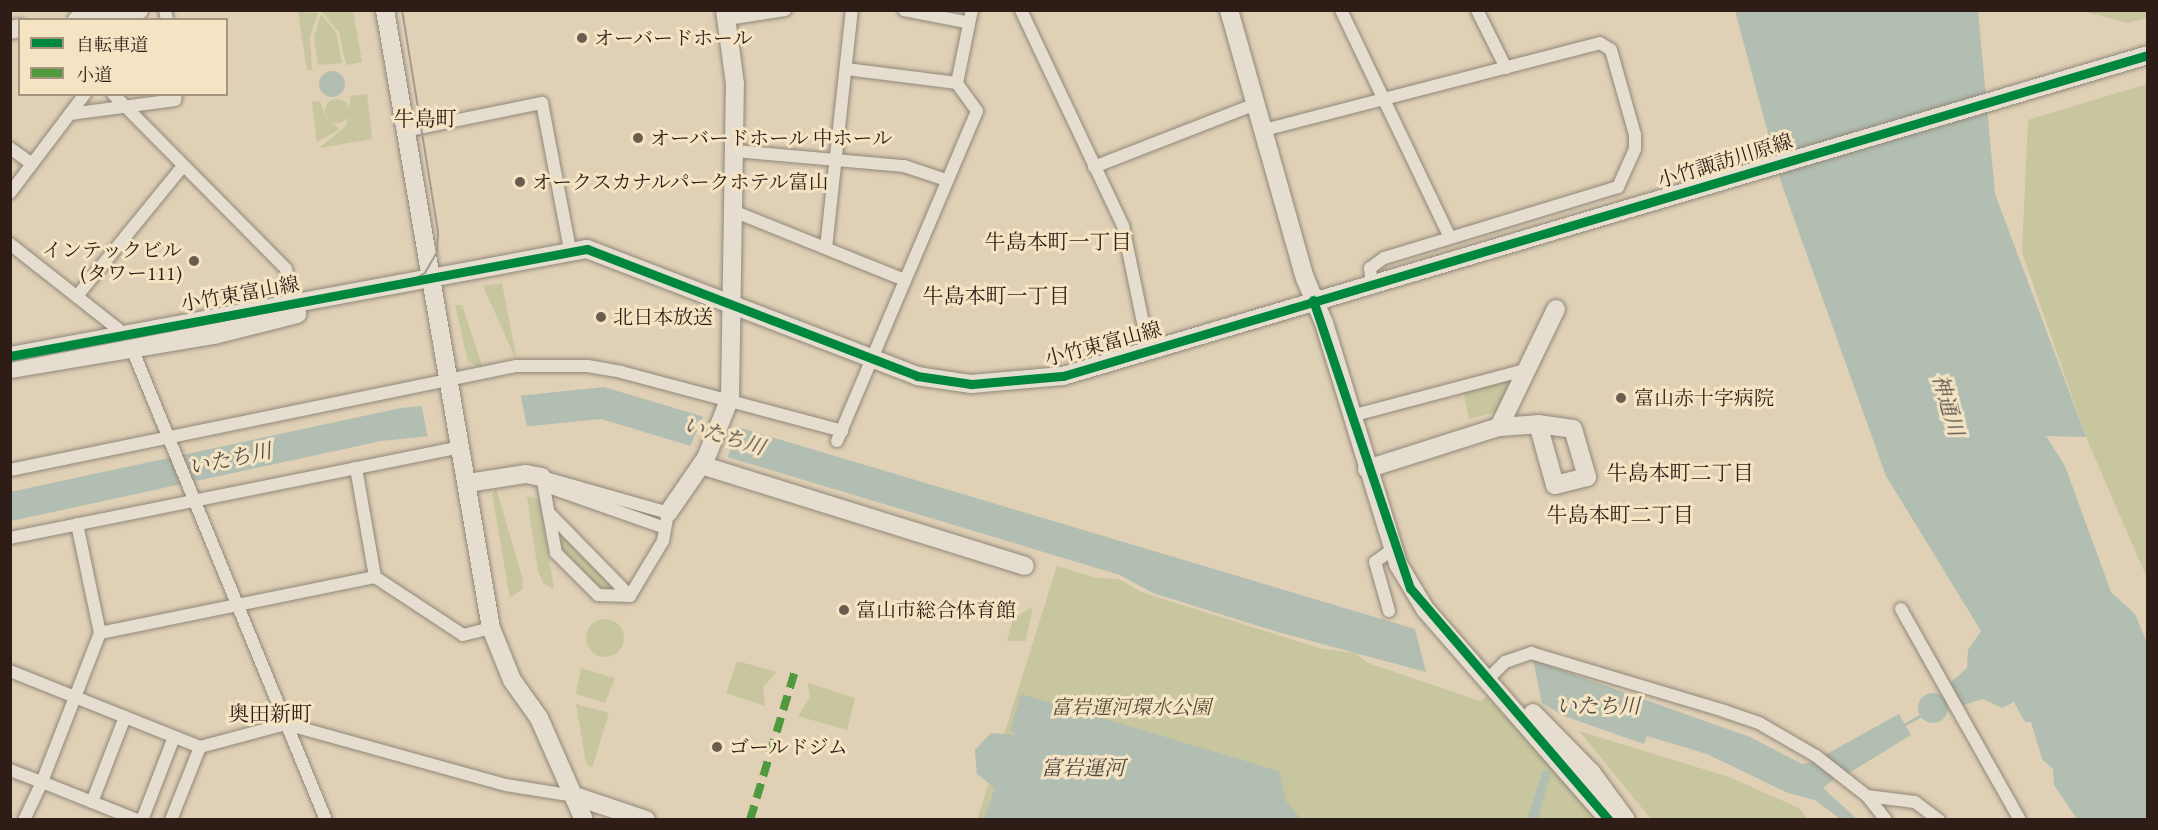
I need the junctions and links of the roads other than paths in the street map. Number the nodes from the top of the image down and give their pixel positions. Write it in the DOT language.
graph roads {
  1 [pos="139,10"];
  2 [pos="385,10"];
  3 [pos="785,10"];
  4 [pos="852,10"];
  5 [pos="904,10"];
  6 [pos="972,10"];
  7 [pos="1021,10"];
  8 [pos="1229,10"];
  9 [pos="1477,10"];
  10 [pos="1341,11"];
  11 [pos="726,15"];
  12 [pos="89,18"];
  13 [pos="965,22"];
  14 [pos="2148,55"];
  15 [pos="1506,68"];
  16 [pos="846,69"];
  17 [pos="957,83"];
  18 [pos="83,96"];
  19 [pos="115,96"];
  20 [pos="176,96"];
  21 [pos="1382,99"];
  22 [pos="1256,104"];
  23 [pos="126,109"];
  24 [pos="70,114"];
  25 [pos="1264,130"];
  26 [pos="405,131"];
  27 [pos="10,148"];
  28 [pos="735,151"];
  29 [pos="838,157"];
  30 [pos="32,164"];
  31 [pos="183,166"];
  32 [pos="1094,167"];
  33 [pos="946,180"];
  34 [pos="10,193"];
  35 [pos="733,211"];
  36 [pos="1450,237"];
  37 [pos="10,244"];
  38 [pos="826,248"];
  39 [pos="570,250"];
  40 [pos="902,279"];
  41 [pos="432,280"];
  42 [pos="1372,284"];
  43 [pos="78,296"];
  44 [pos="1313,300"];
  45 [pos="730,303"];
  46 [pos="294,309"];
  47 [pos="1556,309"];
  48 [pos="126,341"];
  49 [pos="1149,351"];
  50 [pos="10,356"];
  51 [pos="870,360"];
  52 [pos="10,369"];
  53 [pos="1525,370"];
  54 [pos="451,386"];
  55 [pos="728,406"];
  56 [pos="1352,416"];
  57 [pos="1538,424"];
  58 [pos="1498,427"];
  59 [pos="171,443"];
  60 [pos="461,444"];
  61 [pos="704,462"];
  62 [pos="356,468"];
  63 [pos="1367,469"];
  64 [pos="10,470"];
  65 [pos="544,482"];
  66 [pos="468,483"];
  67 [pos="194,495"];
  68 [pos="549,513"];
  69 [pos="667,520"];
  70 [pos="77,524"];
  71 [pos="10,538"];
  72 [pos="1393,549"];
  73 [pos="1025,566"];
  74 [pos="375,577"];
  75 [pos="630,596"];
  76 [pos="238,605"];
  77 [pos="1901,609"];
  78 [pos="1389,611"];
  79 [pos="491,628"];
  80 [pos="100,633"];
  81 [pos="10,671"];
  82 [pos="1483,672"];
  83 [pos="75,697"];
  84 [pos="125,717"];
  85 [pos="286,724"];
  86 [pos="174,736"];
  87 [pos="201,747"];
  88 [pos="10,770"];
  89 [pos="42,782"];
  90 [pos="575,796"];
  91 [pos="1867,796"];
  92 [pos="92,802"];
  93 [pos="24,819"];
  94 [pos="139,819"];
  95 [pos="171,819"];
  96 [pos="326,819"];
  97 [pos="584,819"];
  98 [pos="646,819"];
  99 [pos="1609,819"];
  100 [pos="1626,819"];
  101 [pos="1886,819"];
  102 [pos="1939,819"];
  103 [pos="2020,819"];
  1 -- 12 [label="street"];
  2 -- 26 [label="street"];
  3 -- 11 [label="street"];
  4 -- 16 [label="street"];
  5 -- 13 [label="street"];
  6 -- 13 [label="street"];
  7 -- 32 [label="street"];
  8 -- 22 [label="street"];
  9 -- 15 [label="street"];
  10 -- 21 [label="street"];
  11 -- 28 [label="street"];
  13 -- 17 [label="street"];
  14 -- 42 [label="street, 小竹諏訪川原線"];
  15 -- 21 [label="street"];
  15 -- 36 [label="street"];
  16 -- 17 [label="street"];
  16 -- 29 [label="street"];
  17 -- 33 [label="street"];
  18 -- 24 [label="street"];
  19 -- 23 [label="street"];
  20 -- 23 [label="street"];
  21 -- 25 [label="street"];
  21 -- 36 [label="street"];
  22 -- 25 [label="street"];
  22 -- 32 [label="street"];
  23 -- 24 [label="street"];
  23 -- 31 [label="street"];
  24 -- 30 [label="street"];
  25 -- 44 [label="street"];
  26 -- 39 [label="street"];
  26 -- 41 [label="street"];
  27 -- 30 [label="street"];
  28 -- 29 [label="street"];
  28 -- 35 [label="street"];
  29 -- 33 [label="street"];
  29 -- 38 [label="street"];
  30 -- 34 [label="street"];
  31 -- 43 [label="street"];
  31 -- 46 [label="street"];
  32 -- 49 [label="street"];
  33 -- 40 [label="street"];
  35 -- 38 [label="street"];
  35 -- 45 [label="street"];
  36 -- 42 [label="street"];
  37 -- 43 [label="street"];
  38 -- 40 [label="street"];
  39 -- 41 [label="street, 小竹東富山線"];
  39 -- 45 [label="street, 小竹東富山線"];
  40 -- 51 [label="street"];
  41 -- 46 [label="street, 小竹東富山線"];
  41 -- 54 [label="street"];
  42 -- 44 [label="street, 小竹諏訪川原線"];
  43 -- 48 [label="street"];
  44 -- 49 [label="street, 小竹東富山線"];
  44 -- 56 [label="street"];
  45 -- 51 [label="street, 小竹東富山線"];
  45 -- 55 [label="street"];
  46 -- 48 [label="street, 小竹東富山線"];
  47 -- 53 [label="street"];
  48 -- 50 [label="street, 小竹東富山線"];
  48 -- 52 [label="street, 小竹東富山線"];
  48 -- 59 [label="street"];
  49 -- 51 [label="street, 小竹東富山線"];
  51 -- 55 [label="street"];
  53 -- 56 [label="street"];
  53 -- 58 [label="street"];
  54 -- 55 [label="street"];
  54 -- 59 [label="street"];
  54 -- 60 [label="street"];
  55 -- 61 [label="street"];
  56 -- 63 [label="street"];
  57 -- 58 [label="street"];
  58 -- 63 [label="street"];
  59 -- 64 [label="street"];
  59 -- 67 [label="street"];
  60 -- 62 [label="street"];
  60 -- 66 [label="street"];
  61 -- 69 [label="street"];
  61 -- 73 [label="street"];
  62 -- 67 [label="street"];
  62 -- 74 [label="street"];
  63 -- 72 [label="street"];
  65 -- 66 [label="street"];
  65 -- 68 [label="street"];
  65 -- 69 [label="street"];
  66 -- 79 [label="street"];
  67 -- 70 [label="street"];
  67 -- 76 [label="street"];
  68 -- 75 [label="street"];
  68 -- 75 [label="street"];
  69 -- 75 [label="street"];
  70 -- 71 [label="street"];
  70 -- 80 [label="street"];
  72 -- 78 [label="street"];
  72 -- 82 [label="street"];
  74 -- 76 [label="street"];
  74 -- 79 [label="street"];
  76 -- 80 [label="street"];
  76 -- 85 [label="street"];
  77 -- 103 [label="street"];
  79 -- 90 [label="street"];
  80 -- 83 [label="street"];
  81 -- 83 [label="street"];
  82 -- 91 [label="street"];
  82 -- 99 [label="street"];
  82 -- 100 [label="street"];
  83 -- 84 [label="street"];
  83 -- 89 [label="street"];
  84 -- 86 [label="street"];
  84 -- 92 [label="street"];
  85 -- 87 [label="street"];
  85 -- 90 [label="street"];
  85 -- 96 [label="street"];
  86 -- 87 [label="street"];
  86 -- 94 [label="street"];
  87 -- 95 [label="street"];
  88 -- 89 [label="street"];
  89 -- 92 [label="street"];
  89 -- 93 [label="street"];
  90 -- 97 [label="street"];
  90 -- 98 [label="street"];
  91 -- 101 [label="street"];
  91 -- 102 [label="street"];
  92 -- 94 [label="street"];
}
